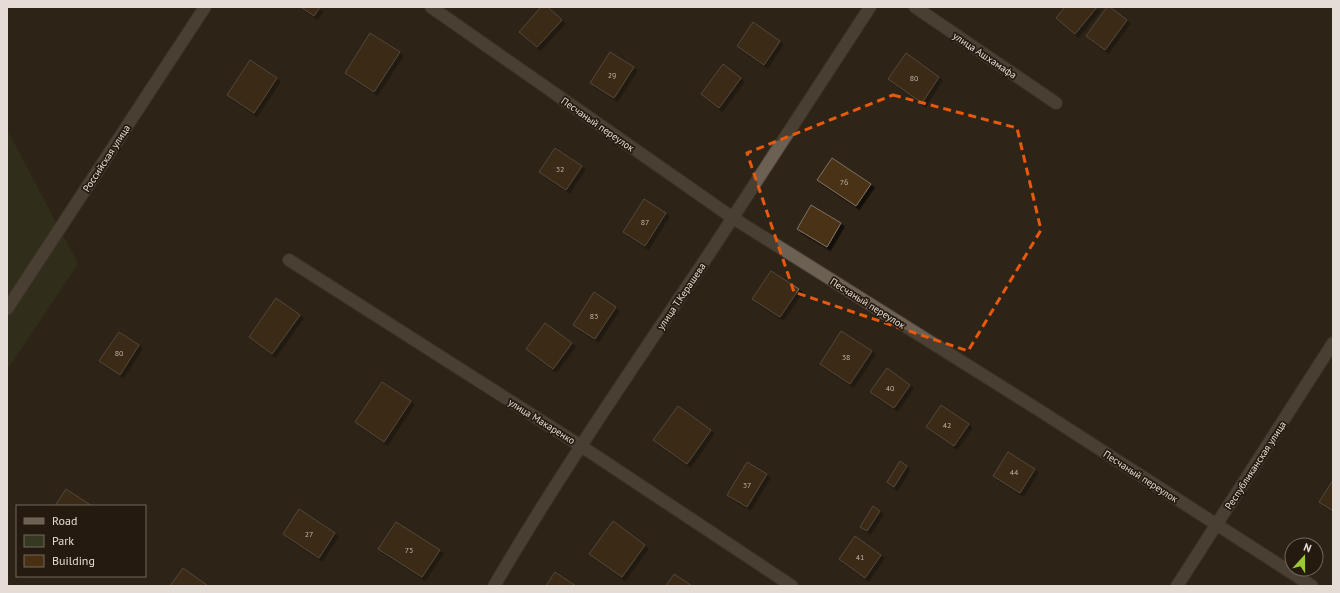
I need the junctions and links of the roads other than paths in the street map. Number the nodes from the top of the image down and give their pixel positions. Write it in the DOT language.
graph roads {
  1 [pos="205,7"];
  2 [pos="431,7"];
  3 [pos="870,7"];
  4 [pos="915,7"];
  5 [pos="1056,103"];
  6 [pos="732,218"];
  7 [pos="289,260"];
  8 [pos="7,309"];
  9 [pos="1333,343"];
  10 [pos="581,446"];
  11 [pos="1218,524"];
  12 [pos="494,586"];
  13 [pos="792,586"];
  14 [pos="1177,586"];
  15 [pos="1312,586"];
  1 -- 8 [label="street, Российская улица"];
  2 -- 6 [label="street, Песчаный переулок"];
  3 -- 6 [label="street, улица Т.Керашева"];
  4 -- 5 [label="street, улица Ашхамафа"];
  6 -- 10 [label="street, улица Т.Керашева"];
  6 -- 11 [label="street, Песчаный переулок"];
  7 -- 10 [label="street, улица Макаренко"];
  9 -- 11 [label="street, Республиканская улица"];
  10 -- 12 [label="street, улица Т.Керашева"];
  10 -- 13 [label="street, улица Макаренко"];
  11 -- 14 [label="street, Республиканская улица"];
  11 -- 15 [label="street, Песчаный переулок"];
}
